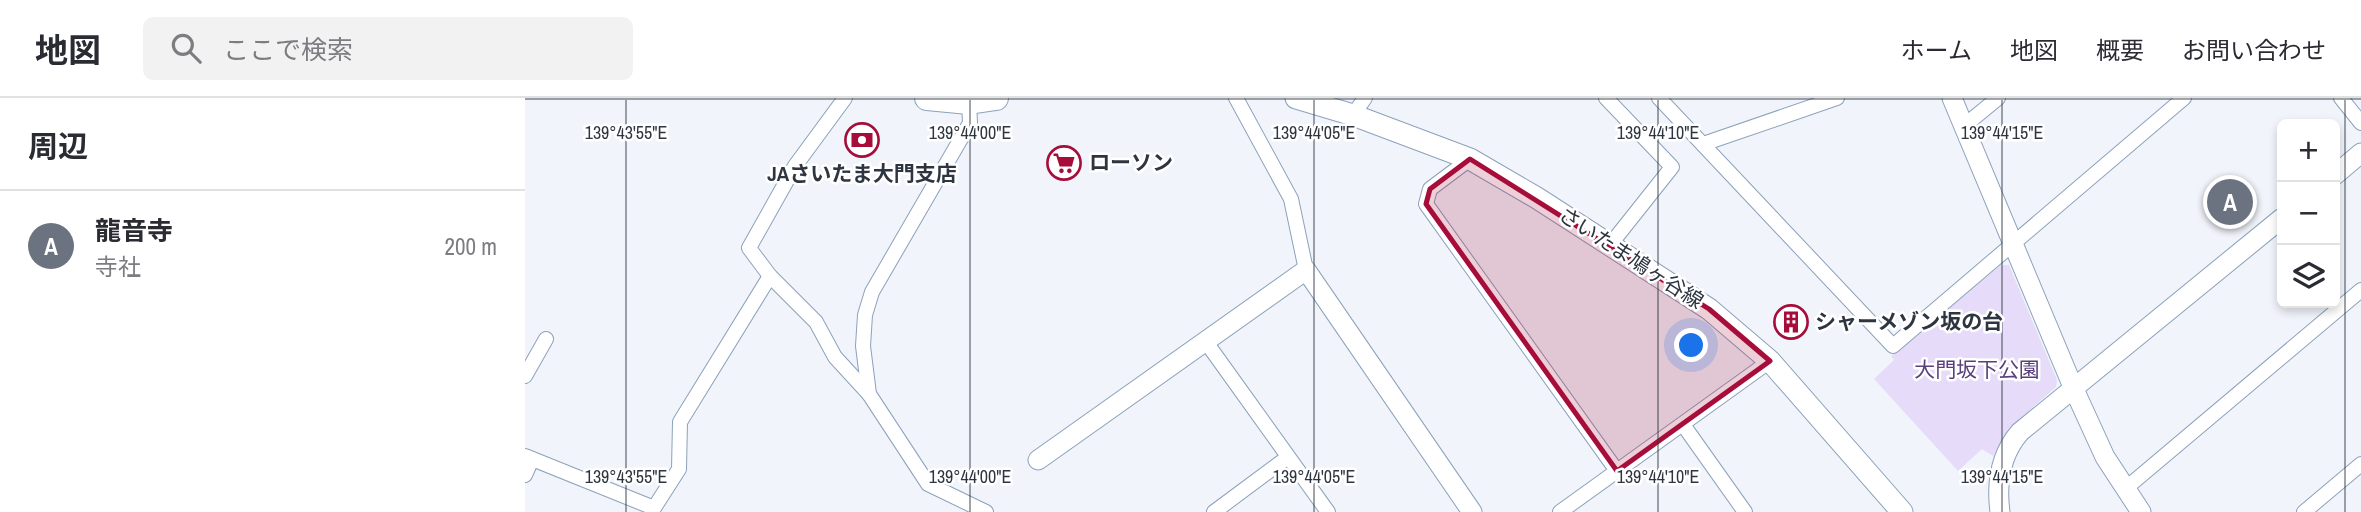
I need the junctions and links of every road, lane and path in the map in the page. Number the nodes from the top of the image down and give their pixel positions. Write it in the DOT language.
graph roads {
  1 [pos="845,98"];
  2 [pos="927,98"];
  3 [pos="996,98"];
  4 [pos="1236,98"];
  5 [pos="1296,98"];
  6 [pos="1606,98"];
  7 [pos="1659,98"];
  8 [pos="1837,98"];
  9 [pos="1952,98"];
  10 [pos="1998,98"];
  11 [pos="2184,98"];
  12 [pos="2341,98"];
  13 [pos="969,102"];
  14 [pos="1359,106"];
  15 [pos="2361,123"];
  16 [pos="1964,126"];
  17 [pos="1703,144"];
  18 [pos="2361,153"];
  19 [pos="1470,159"];
  20 [pos="2340,171"];
  21 [pos="2277,222"];
  22 [pos="1610,245"];
  23 [pos="2013,245"];
  24 [pos="1306,270"];
  25 [pos="770,276"];
  26 [pos="2361,290"];
  27 [pos="545,339"];
  28 [pos="1206,342"];
  29 [pos="1770,361"];
  30 [pos="527,366"];
  31 [pos="2073,387"];
  32 [pos="869,394"];
  33 [pos="1684,426"];
  34 [pos="1288,457"];
  35 [pos="529,458"];
  36 [pos="1038,460"];
  37 [pos="2361,464"];
  38 [pos="1617,471"];
  39 [pos="525,475"];
  40 [pos="2125,489"];
  41 [pos="986,512"];
  42 [pos="1214,512"];
  43 [pos="1328,512"];
  44 [pos="1472,512"];
  45 [pos="1560,512"];
  46 [pos="1745,512"];
  47 [pos="1902,512"];
  48 [pos="2000,512"];
  49 [pos="2141,512"];
  50 [pos="2304,512"];
  1 -- 25 [label="street"];
  2 -- 13 [label="highway"];
  3 -- 13 [label="highway"];
  4 -- 24 [label="street"];
  5 -- 14 [label="main road, さいたま鳩ヶ谷線"];
  6 -- 22 [label="street"];
  7 -- 17 [label="street"];
  8 -- 17 [label="street"];
  9 -- 16 [label="street"];
  10 -- 16 [label="street"];
  11 -- 23 [label="street"];
  12 -- 15 [label="street"];
  13 -- 32 [label="street"];
  14 -- 19 [label="main road, さいたま鳩ヶ谷線"];
  16 -- 23 [label="street"];
  17 -- 23 [label="street"];
  18 -- 20 [label="street"];
  19 -- 22 [label="main road, さいたま鳩ヶ谷線"];
  19 -- 38 [label="street"];
  21 -- 31 [label="street"];
  22 -- 29 [label="main road, さいたま鳩ヶ谷線"];
  23 -- 31 [label="street"];
  24 -- 28 [label="street"];
  24 -- 44 [label="street"];
  25 -- 32 [label="street"];
  25 -- 35 [label="street"];
  26 -- 40 [label="street"];
  27 -- 30 [label="street"];
  28 -- 34 [label="street"];
  28 -- 36 [label="street"];
  29 -- 33 [label="street"];
  29 -- 47 [label="main road, さいたま鳩ヶ谷線"];
  31 -- 40 [label="street"];
  31 -- 48 [label="street"];
  32 -- 41 [label="street"];
  33 -- 38 [label="street"];
  33 -- 46 [label="street"];
  34 -- 42 [label="street"];
  34 -- 43 [label="street"];
  35 -- 39 [label="street"];
  37 -- 50 [label="street"];
  38 -- 45 [label="street"];
  40 -- 49 [label="street"];
}
